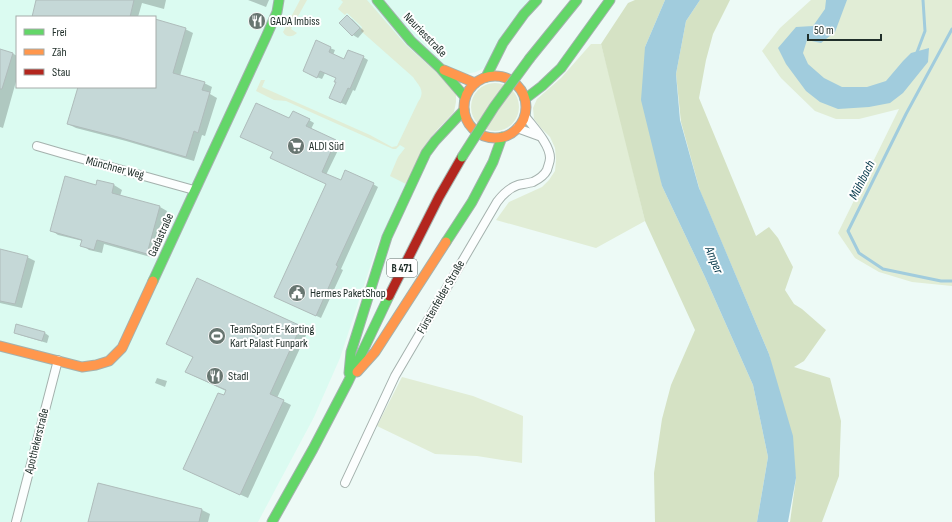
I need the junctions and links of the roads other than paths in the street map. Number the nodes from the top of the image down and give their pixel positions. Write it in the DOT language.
graph roads {
  1 [pos="279,0"];
  2 [pos="285,0"];
  3 [pos="377,0"];
  4 [pos="537,0"];
  5 [pos="577,0"];
  6 [pos="610,0"];
  7 [pos="277,12"];
  8 [pos="440,68"];
  9 [pos="486,77"];
  10 [pos="475,83"];
  11 [pos="466,97"];
  12 [pos="525,99"];
  13 [pos="464,110"];
  14 [pos="525,116"];
  15 [pos="517,128"];
  16 [pos="540,136"];
  17 [pos="502,137"];
  18 [pos="37,146"];
  19 [pos="194,190"];
  20 [pos="0,346"];
  21 [pos="58,360"];
  22 [pos="348,382"];
  23 [pos="345,483"];
  24 [pos="16,522"];
  25 [pos="272,522"];
  1 -- 7 [label="main road, Gadastraße"];
  2 -- 7 [label="main road, Gadastraße"];
  3 -- 8 [label="main road, Neuriesstraße"];
  4 -- 9 [label="main road"];
  5 -- 22 [label="main road, B 471, bridge"];
  6 -- 12 [label="main road"];
  7 -- 19 [label="main road, Gadastraße"];
  8 -- 10 [label="main road, Neuriesstraße"];
  8 -- 11 [label="main road, Neuriesstraße"];
  9 -- 10 [label="main road"];
  9 -- 12 [label="main road"];
  10 -- 11 [label="main road"];
  11 -- 13 [label="main road"];
  12 -- 14 [label="main road"];
  13 -- 17 [label="main road"];
  13 -- 22 [label="main road"];
  14 -- 15 [label="main road"];
  14 -- 16 [label="street, Fürstenfelder Straße"];
  15 -- 16 [label="street"];
  15 -- 17 [label="main road"];
  16 -- 23 [label="street, Fürstenfelder Straße"];
  17 -- 22 [label="main road"];
  18 -- 19 [label="street, Münchner Weg"];
  19 -- 21 [label="main road, Gadastraße"];
  20 -- 21 [label="main road, Gadastraße"];
  21 -- 24 [label="street, Apothekerstraße"];
  22 -- 25 [label="main road, B 471"];
}
